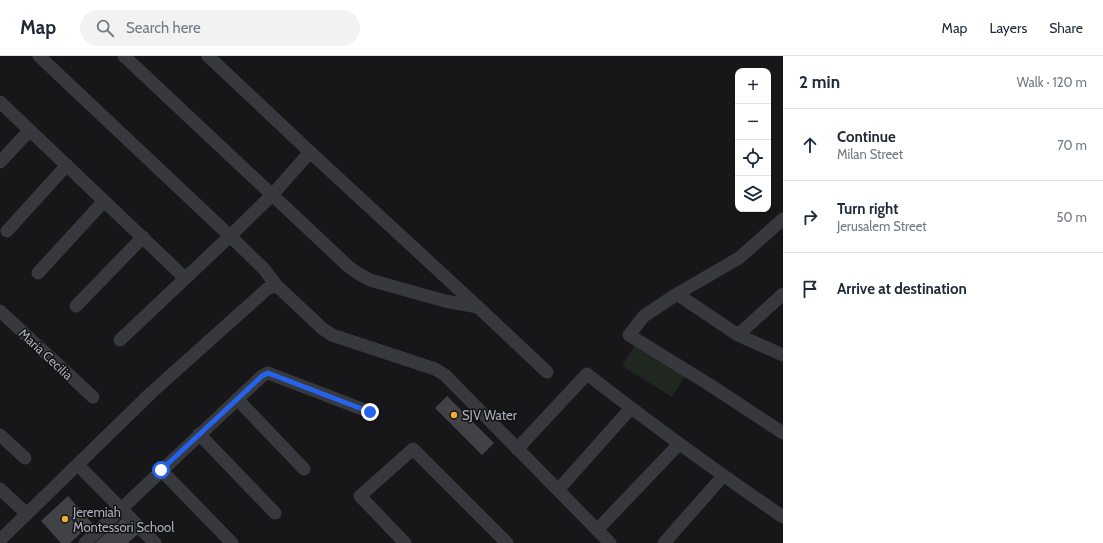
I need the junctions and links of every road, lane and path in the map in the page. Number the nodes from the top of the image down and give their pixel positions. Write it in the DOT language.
graph roads {
  1 [pos="39,56"];
  2 [pos="124,56"];
  3 [pos="208,56"];
  4 [pos="0,102"];
  5 [pos="30,130"];
  6 [pos="310,152"];
  7 [pos="0,162"];
  8 [pos="67,165"];
  9 [pos="273,194"];
  10 [pos="104,201"];
  11 [pos="783,219"];
  12 [pos="7,231"];
  13 [pos="230,236"];
  14 [pos="143,237"];
  15 [pos="38,272"];
  16 [pos="186,278"];
  17 [pos="276,285"];
  18 [pos="677,294"];
  19 [pos="783,294"];
  20 [pos="76,306"];
  21 [pos="478,307"];
  22 [pos="0,311"];
  23 [pos="738,335"];
  24 [pos="120,340"];
  25 [pos="783,355"];
  26 [pos="547,372"];
  27 [pos="93,397"];
  28 [pos="237,399"];
  29 [pos="631,408"];
  30 [pos="370,412"];
  31 [pos="783,433"];
  32 [pos="199,434"];
  33 [pos="0,435"];
  34 [pos="678,444"];
  35 [pos="517,449"];
  36 [pos="25,458"];
  37 [pos="78,465"];
  38 [pos="304,469"];
  39 [pos="161,470"];
  40 [pos="723,476"];
  41 [pos="0,489"];
  42 [pos="558,490"];
  43 [pos="121,508"];
  44 [pos="275,513"];
  45 [pos="27,514"];
  46 [pos="783,517"];
  47 [pos="597,530"];
  48 [pos="0,540"];
  49 [pos="232,542"];
  50 [pos="506,542"];
  51 [pos="85,543"];
  52 [pos="155,543"];
  53 [pos="405,543"];
  54 [pos="610,543"];
  55 [pos="664,543"];
  1 -- 13 [label="street"];
  2 -- 9 [label="street"];
  3 -- 6 [label="street"];
  4 -- 5 [label="street"];
  5 -- 7 [label="street"];
  5 -- 8 [label="street"];
  6 -- 9 [label="street"];
  6 -- 21 [label="street"];
  8 -- 10 [label="street"];
  8 -- 12 [label="street"];
  9 -- 13 [label="street"];
  9 -- 21 [label="street"];
  10 -- 14 [label="street"];
  10 -- 15 [label="street"];
  11 -- 18 [label="street"];
  13 -- 16 [label="street"];
  13 -- 17 [label="street"];
  14 -- 16 [label="street"];
  14 -- 20 [label="street"];
  16 -- 24 [label="street"];
  17 -- 35 [label="street"];
  17 -- 37 [label="street"];
  18 -- 23 [label="street"];
  18 -- 31 [label="street"];
  19 -- 23 [label="street"];
  21 -- 26 [label="street"];
  22 -- 27 [label="street, Maria Cecilia"];
  23 -- 25 [label="street"];
  28 -- 30 [label="street"];
  28 -- 32 [label="street"];
  28 -- 38 [label="street"];
  29 -- 34 [label="street"];
  29 -- 35 [label="street"];
  29 -- 42 [label="street"];
  32 -- 39 [label="street"];
  32 -- 44 [label="street"];
  33 -- 36 [label="street"];
  34 -- 40 [label="street"];
  34 -- 47 [label="street"];
  35 -- 42 [label="street"];
  37 -- 43 [label="street"];
  37 -- 45 [label="street"];
  39 -- 43 [label="street"];
  39 -- 49 [label="street"];
  40 -- 46 [label="street"];
  40 -- 55 [label="street"];
  41 -- 45 [label="street"];
  42 -- 47 [label="street"];
  43 -- 51 [label="street"];
  43 -- 52 [label="street"];
  45 -- 48 [label="street"];
  47 -- 54 [label="street"];
  50 -- 53 [label="street"];
}
